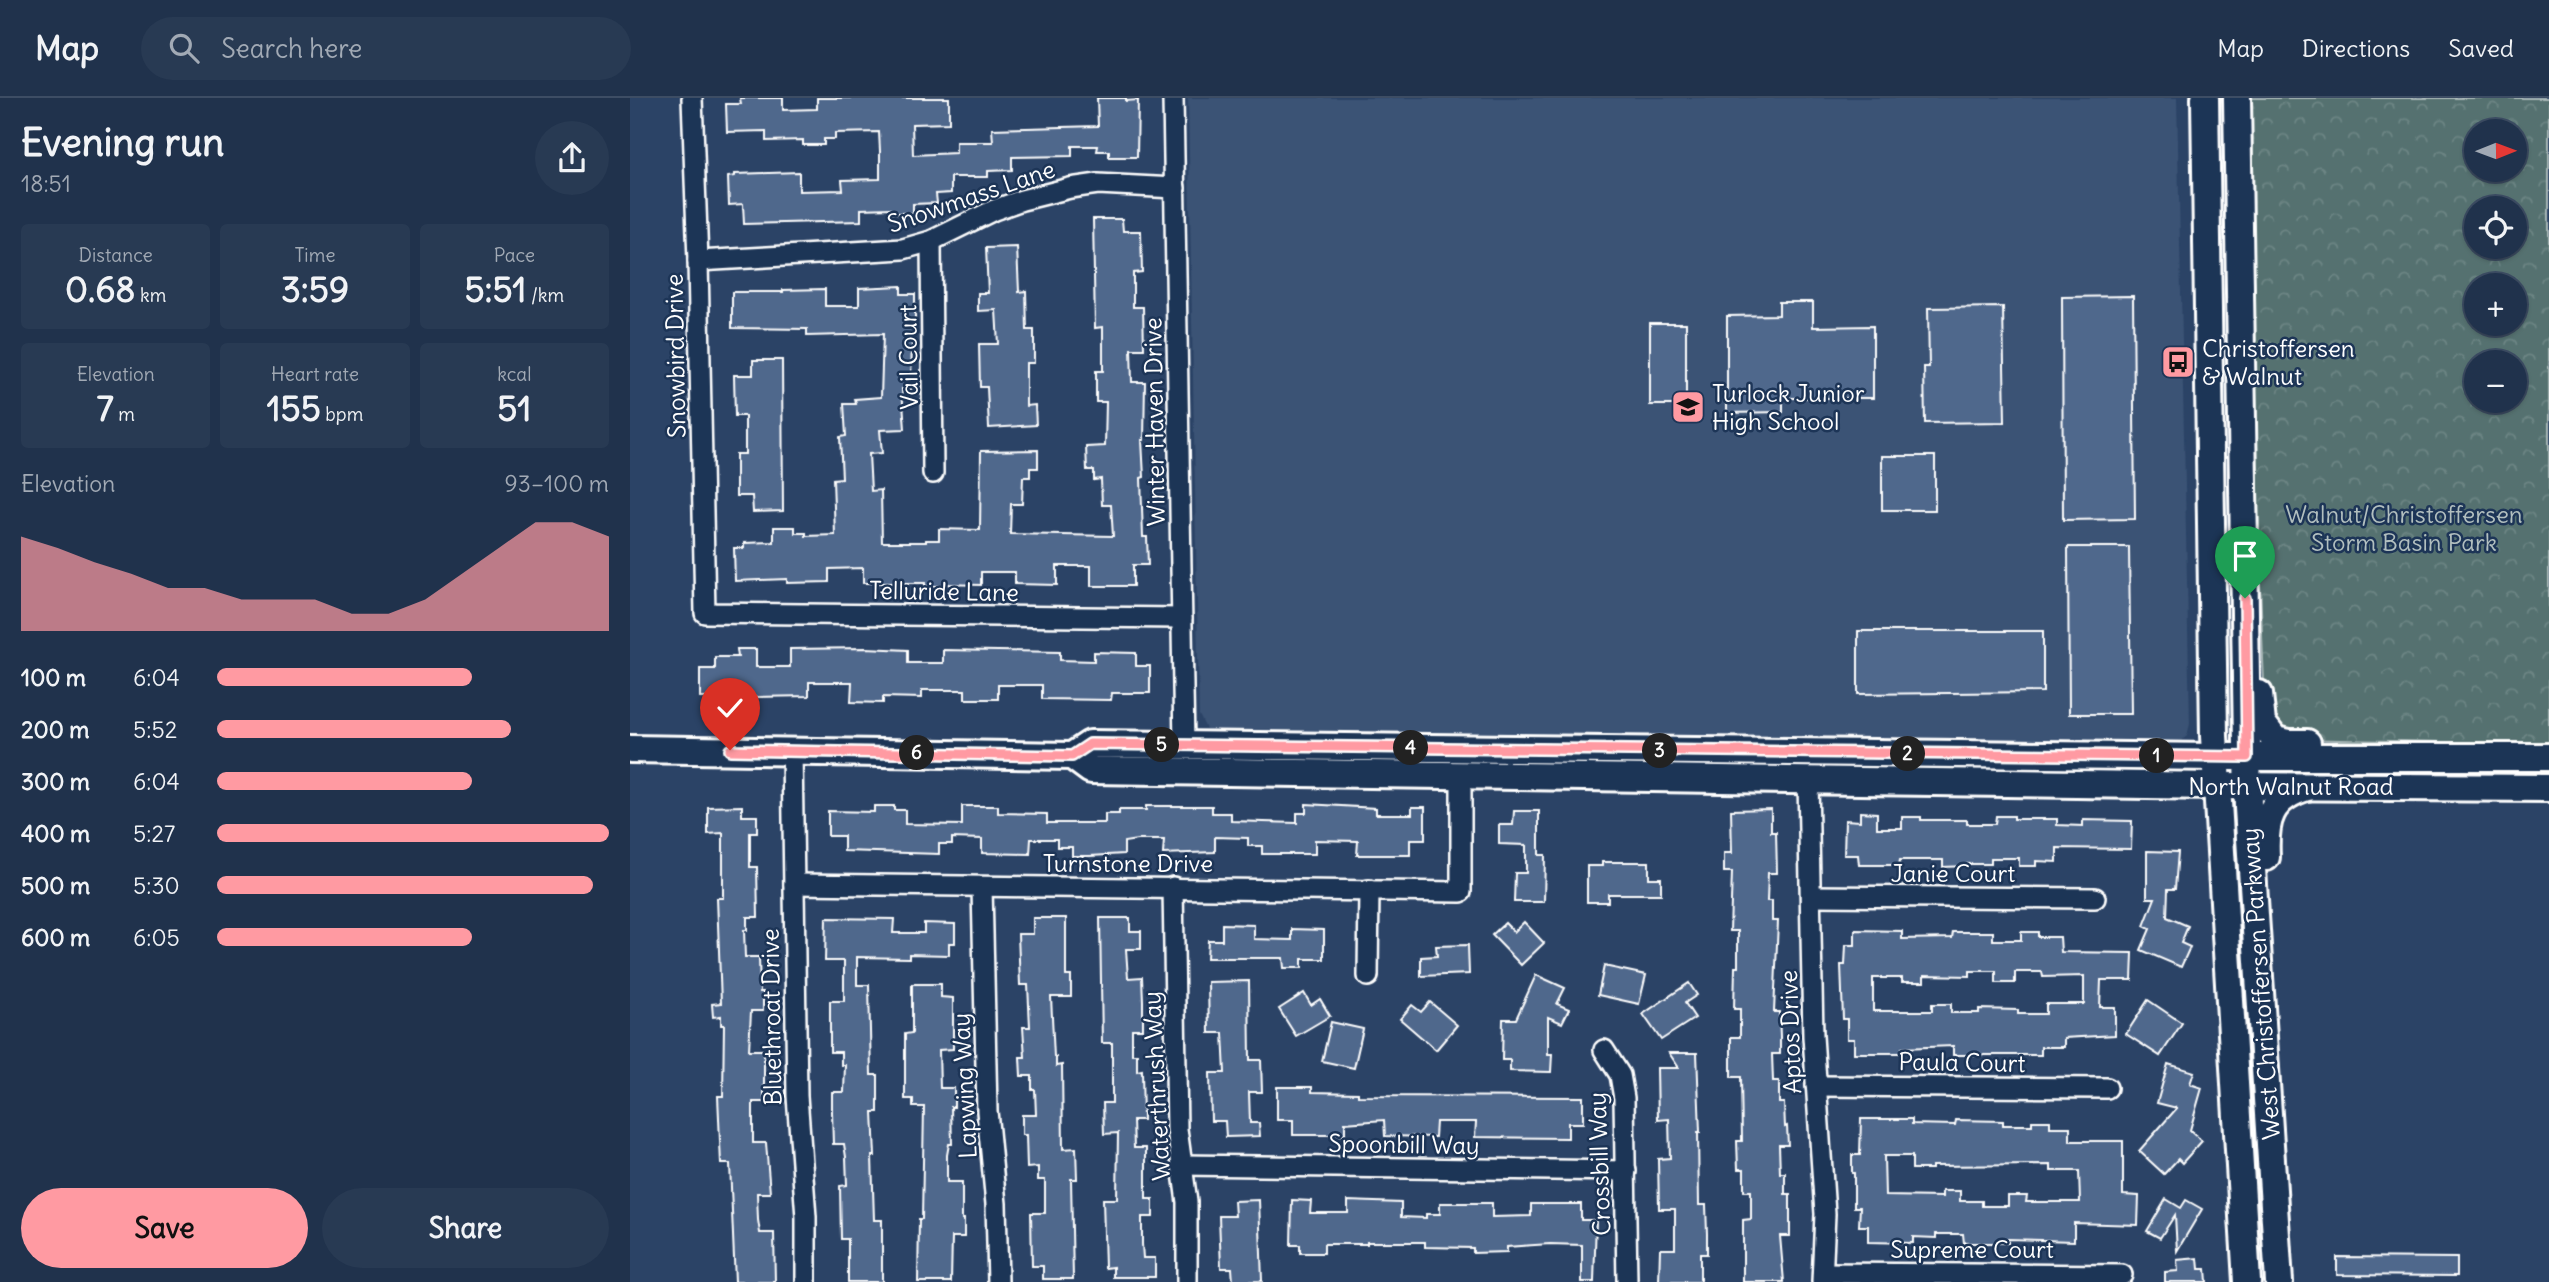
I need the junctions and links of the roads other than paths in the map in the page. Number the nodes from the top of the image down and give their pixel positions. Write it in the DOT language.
graph roads {
  1 [pos="692,98"];
  2 [pos="1173,98"];
  3 [pos="2205,98"];
  4 [pos="2237,98"];
  5 [pos="1175,188"];
  6 [pos="931,240"];
  7 [pos="698,261"];
  8 [pos="933,473"];
  9 [pos="2245,598"];
  10 [pos="705,613"];
  11 [pos="1182,618"];
  12 [pos="1184,745"];
  13 [pos="630,749"];
  14 [pos="792,751"];
  15 [pos="2415,755"];
  16 [pos="1072,756"];
  17 [pos="2215,757"];
  18 [pos="2247,757"];
  19 [pos="2549,757"];
  20 [pos="1461,775"];
  21 [pos="1808,780"];
  22 [pos="2216,786"];
  23 [pos="2248,786"];
  24 [pos="2308,786"];
  25 [pos="2549,788"];
  26 [pos="794,884"];
  27 [pos="982,887"];
  28 [pos="1173,887"];
  29 [pos="1369,890"];
  30 [pos="1811,896"];
  31 [pos="2095,898"];
  32 [pos="1368,976"];
  33 [pos="2260,992"];
  34 [pos="1604,1050"];
  35 [pos="1816,1086"];
  36 [pos="2107,1088"];
  37 [pos="1182,1165"];
  38 [pos="1626,1171"];
  39 [pos="2122,1275"];
  40 [pos="1822,1278"];
  41 [pos="806,1282"];
  42 [pos="998,1282"];
  43 [pos="1187,1282"];
  44 [pos="1627,1282"];
  45 [pos="2247,1282"];
  46 [pos="2279,1282"];
  1 -- 7 [label="street, Snowbird Drive"];
  2 -- 5 [label="street, Winter Haven Drive"];
  3 -- 17 [label="street, West Christoffersen Parkway"];
  4 -- 9 [label="street, West Christoffersen Parkway"];
  5 -- 6 [label="street, Snowmass Lane"];
  5 -- 11 [label="street, Winter Haven Drive"];
  6 -- 7 [label="street, Snowmass Lane"];
  6 -- 8 [label="street, Vail Court"];
  7 -- 10 [label="street, Snowbird Drive"];
  9 -- 15 [label="street"];
  9 -- 18 [label="street, West Christoffersen Parkway"];
  10 -- 11 [label="street, Telluride Lane"];
  11 -- 12 [label="street, Winter Haven Drive"];
  12 -- 16 [label="street, North Walnut Road"];
  12 -- 17 [label="street, North Walnut Road"];
  13 -- 14 [label="street, North Walnut Road"];
  14 -- 16 [label="street, North Walnut Road"];
  14 -- 26 [label="street, Bluethroat Drive"];
  15 -- 18 [label="street, North Walnut Road"];
  15 -- 19 [label="street, North Walnut Road"];
  16 -- 20 [label="street, North Walnut Road"];
  17 -- 18 [label="street, North Walnut Road"];
  17 -- 22 [label="street, West Christoffersen Parkway"];
  18 -- 23 [label="street, West Christoffersen Parkway"];
  20 -- 21 [label="street, North Walnut Road"];
  20 -- 29 [label="street, Turnstone Drive"];
  21 -- 22 [label="street, North Walnut Road"];
  21 -- 30 [label="street, Aptos Drive"];
  22 -- 23 [label="street, North Walnut Road"];
  22 -- 45 [label="street, West Christoffersen Parkway"];
  23 -- 24 [label="street, North Walnut Road"];
  23 -- 33 [label="street, West Christoffersen Parkway"];
  24 -- 25 [label="street, North Walnut Road"];
  24 -- 33 [label="street"];
  26 -- 27 [label="street, Turnstone Drive"];
  26 -- 41 [label="street, Bluethroat Drive"];
  27 -- 28 [label="street, Turnstone Drive"];
  27 -- 42 [label="street, Lapwing Way"];
  28 -- 29 [label="street, Turnstone Drive"];
  28 -- 37 [label="street, Waterthrush Way"];
  29 -- 32 [label="street"];
  30 -- 31 [label="street, Janie Court"];
  30 -- 35 [label="street, Aptos Drive"];
  33 -- 46 [label="street, West Christoffersen Parkway"];
  34 -- 38 [label="street, Crossbill Way"];
  35 -- 36 [label="street, Paula Court"];
  35 -- 40 [label="street, Aptos Drive"];
  37 -- 38 [label="street, Spoonbill Way"];
  37 -- 43 [label="street, Waterthrush Way"];
  38 -- 44 [label="street, Crossbill Way"];
  39 -- 40 [label="street, Supreme Court"];
}
